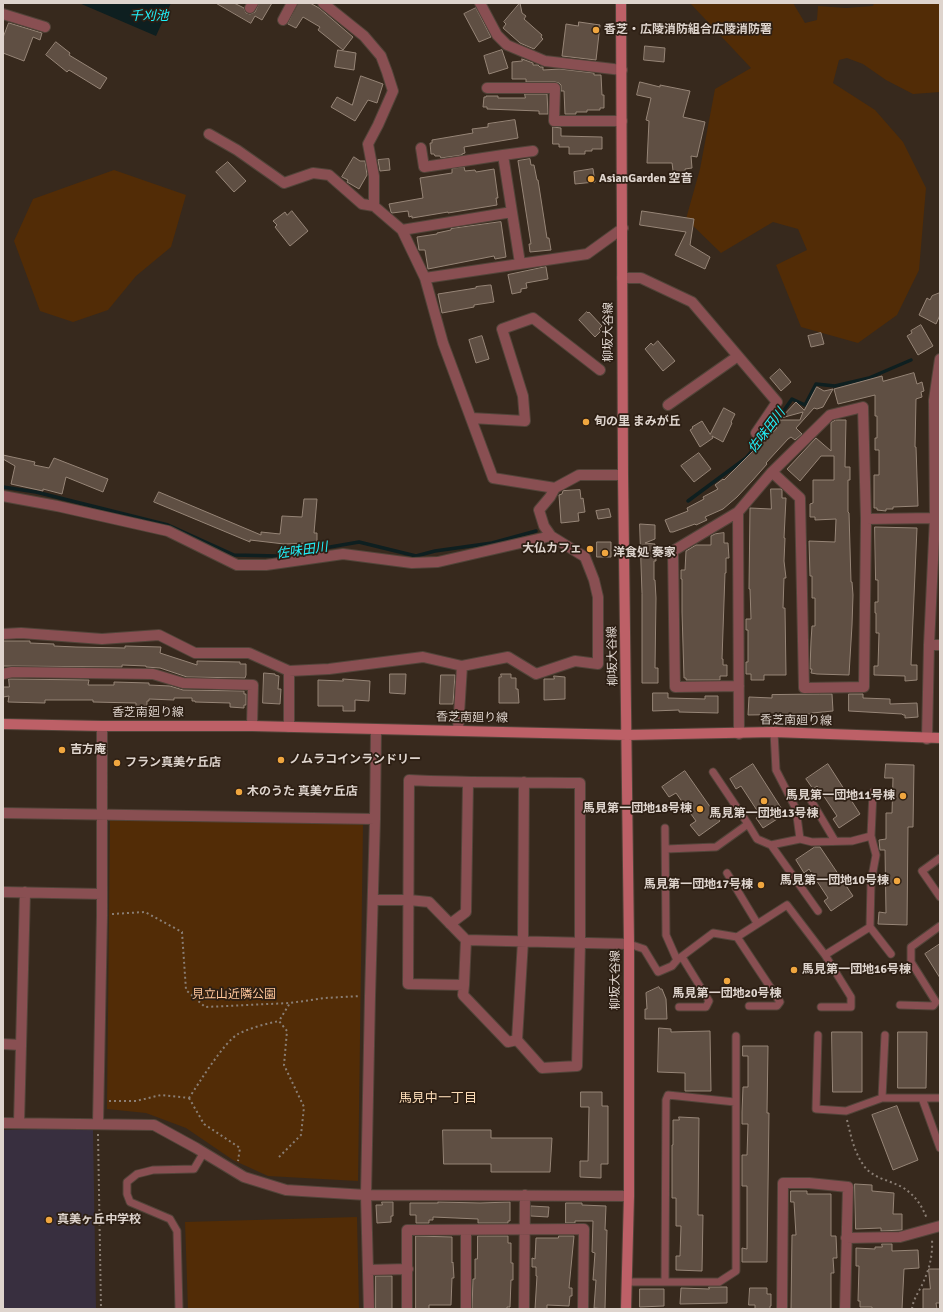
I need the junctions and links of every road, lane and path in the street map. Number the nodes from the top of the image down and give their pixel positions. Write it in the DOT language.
graph roads {
  1 [pos="292,3"];
  2 [pos="323,3"];
  3 [pos="480,3"];
  4 [pos="621,3"];
  5 [pos="3,14"];
  6 [pos="283,20"];
  7 [pos="46,27"];
  8 [pos="622,70"];
  9 [pos="487,88"];
  10 [pos="622,121"];
  11 [pos="209,134"];
  12 [pos="421,148"];
  13 [pos="533,150"];
  14 [pos="503,155"];
  15 [pos="374,206"];
  16 [pos="512,212"];
  17 [pos="623,228"];
  18 [pos="402,230"];
  19 [pos="520,263"];
  20 [pos="425,278"];
  21 [pos="622,278"];
  22 [pos="738,356"];
  23 [pos="940,359"];
  24 [pos="600,370"];
  25 [pos="937,400"];
  26 [pos="668,405"];
  27 [pos="471,418"];
  28 [pos="756,433"];
  29 [pos="772,472"];
  30 [pos="623,475"];
  31 [pos="555,488"];
  32 [pos="3,496"];
  33 [pos="738,512"];
  34 [pos="935,518"];
  35 [pos="866,519"];
  36 [pos="552,536"];
  37 [pos="3,634"];
  38 [pos="929,645"];
  39 [pos="940,645"];
  40 [pos="462,666"];
  41 [pos="289,671"];
  42 [pos="3,674"];
  43 [pos="739,686"];
  44 [pos="3,724"];
  45 [pos="102,726"];
  46 [pos="252,726"];
  47 [pos="289,727"];
  48 [pos="376,730"];
  49 [pos="458,730"];
  50 [pos="774,732"];
  51 [pos="739,734"];
  52 [pos="627,735"];
  53 [pos="940,738"];
  54 [pos="927,739"];
  55 [pos="713,772"];
  56 [pos="524,782"];
  57 [pos="468,783"];
  58 [pos="873,792"];
  59 [pos="809,797"];
  60 [pos="3,813"];
  61 [pos="103,815"];
  62 [pos="375,819"];
  63 [pos="748,824"];
  64 [pos="665,828"];
  65 [pos="871,836"];
  66 [pos="800,839"];
  67 [pos="835,841"];
  68 [pos="770,845"];
  69 [pos="666,849"];
  70 [pos="940,858"];
  71 [pos="727,873"];
  72 [pos="3,892"];
  73 [pos="25,892"];
  74 [pos="102,894"];
  75 [pos="940,896"];
  76 [pos="373,900"];
  77 [pos="409,900"];
  78 [pos="818,911"];
  79 [pos="102,915"];
  80 [pos="757,923"];
  81 [pos="450,924"];
  82 [pos="940,926"];
  83 [pos="870,927"];
  84 [pos="737,936"];
  85 [pos="466,940"];
  86 [pos="522,941"];
  87 [pos="580,943"];
  88 [pos="629,944"];
  89 [pos="891,954"];
  90 [pos="825,955"];
  91 [pos="679,958"];
  92 [pos="464,984"];
  93 [pos="370,996"];
  94 [pos="290,1003"];
  95 [pos="749,1006"];
  96 [pos="900,1006"];
  97 [pos="821,1007"];
  98 [pos="679,1008"];
  99 [pos="279,1021"];
  100 [pos="818,1035"];
  101 [pos="885,1035"];
  102 [pos="736,1036"];
  103 [pos="518,1040"];
  104 [pos="3,1044"];
  105 [pos="21,1045"];
  106 [pos="189,1098"];
  107 [pos="882,1098"];
  108 [pos="922,1098"];
  109 [pos="940,1098"];
  110 [pos="107,1101"];
  111 [pos="735,1102"];
  112 [pos="846,1111"];
  113 [pos="3,1123"];
  114 [pos="19,1123"];
  115 [pos="98,1124"];
  116 [pos="940,1148"];
  117 [pos="204,1152"];
  118 [pos="279,1157"];
  119 [pos="237,1162"];
  120 [pos="366,1195"];
  121 [pos="525,1195"];
  122 [pos="629,1196"];
  123 [pos="936,1228"];
  124 [pos="524,1229"];
  125 [pos="466,1230"];
  126 [pos="846,1238"];
  127 [pos="408,1269"];
  128 [pos="368,1270"];
  129 [pos="626,1282"];
  130 [pos="665,1282"];
  131 [pos="101,1309"];
  132 [pos="179,1309"];
  133 [pos="369,1309"];
  134 [pos="408,1309"];
  135 [pos="466,1309"];
  136 [pos="524,1309"];
  137 [pos="583,1309"];
  138 [pos="626,1309"];
  139 [pos="782,1309"];
  140 [pos="845,1309"];
  141 [pos="912,1309"];
  1 -- 6 [label="street"];
  2 -- 15 [label="street"];
  3 -- 8 [label="street"];
  4 -- 8 [label="street, 柳坂大谷線"];
  5 -- 7 [label="street"];
  8 -- 10 [label="street, 柳坂大谷線"];
  9 -- 10 [label="street"];
  10 -- 17 [label="street, 柳坂大谷線"];
  11 -- 15 [label="street"];
  12 -- 14 [label="street"];
  13 -- 14 [label="street"];
  14 -- 16 [label="street"];
  15 -- 18 [label="street"];
  16 -- 18 [label="street"];
  16 -- 19 [label="street"];
  17 -- 19 [label="street"];
  17 -- 21 [label="street, 柳坂大谷線"];
  18 -- 20 [label="street"];
  19 -- 20 [label="street"];
  20 -- 27 [label="street"];
  21 -- 22 [label="street"];
  21 -- 30 [label="street, 柳坂大谷線"];
  22 -- 26 [label="street"];
  22 -- 28 [label="street"];
  23 -- 25 [label="street"];
  24 -- 27 [label="street"];
  25 -- 34 [label="street"];
  27 -- 31 [label="street"];
  29 -- 33 [label="street"];
  29 -- 35 [label="street"];
  29 -- 35 [label="street"];
  30 -- 31 [label="street"];
  30 -- 52 [label="street, 柳坂大谷線"];
  31 -- 36 [label="street"];
  32 -- 36 [label="street"];
  33 -- 43 [label="street"];
  33 -- 43 [label="street"];
  34 -- 35 [label="street"];
  34 -- 38 [label="street"];
  36 -- 40 [label="street"];
  37 -- 41 [label="street"];
  38 -- 39 [label="street"];
  38 -- 54 [label="street"];
  40 -- 41 [label="street"];
  40 -- 49 [label="street"];
  41 -- 47 [label="street"];
  42 -- 46 [label="street"];
  43 -- 51 [label="street"];
  44 -- 45 [label="street, 香芝南廻り線"];
  45 -- 46 [label="street, 香芝南廻り線"];
  45 -- 61 [label="street"];
  46 -- 47 [label="street, 香芝南廻り線"];
  47 -- 48 [label="street, 香芝南廻り線"];
  48 -- 49 [label="street, 香芝南廻り線"];
  48 -- 62 [label="street"];
  49 -- 52 [label="street, 香芝南廻り線"];
  50 -- 51 [label="street, 香芝南廻り線"];
  50 -- 54 [label="street, 香芝南廻り線"];
  50 -- 66 [label="lane"];
  51 -- 52 [label="street, 香芝南廻り線"];
  52 -- 88 [label="street, 柳坂大谷線"];
  53 -- 54 [label="street, 香芝南廻り線"];
  55 -- 63 [label="lane"];
  56 -- 57 [label="street"];
  56 -- 86 [label="street"];
  56 -- 87 [label="street"];
  57 -- 77 [label="street"];
  57 -- 81 [label="street"];
  58 -- 65 [label="lane"];
  59 -- 67 [label="lane"];
  60 -- 61 [label="street"];
  61 -- 62 [label="street"];
  61 -- 74 [label="street"];
  62 -- 76 [label="street"];
  63 -- 68 [label="lane"];
  63 -- 69 [label="lane"];
  64 -- 69 [label="lane"];
  65 -- 67 [label="lane"];
  65 -- 83 [label="lane"];
  66 -- 67 [label="lane"];
  66 -- 68 [label="lane"];
  68 -- 78 [label="lane"];
  69 -- 91 [label="lane"];
  70 -- 75 [label="lane"];
  71 -- 80 [label="lane"];
  72 -- 73 [label="street"];
  73 -- 74 [label="street"];
  73 -- 105 [label="street"];
  74 -- 79 [label="street"];
  76 -- 77 [label="street"];
  76 -- 93 [label="street"];
  77 -- 81 [label="street"];
  77 -- 92 [label="street"];
  79 -- 94 [label="path"];
  79 -- 115 [label="street"];
  80 -- 84 [label="lane"];
  80 -- 90 [label="lane"];
  81 -- 85 [label="street"];
  82 -- 96 [label="lane"];
  83 -- 89 [label="lane"];
  83 -- 90 [label="lane"];
  84 -- 91 [label="lane"];
  84 -- 95 [label="lane"];
  85 -- 86 [label="street"];
  85 -- 92 [label="street"];
  86 -- 87 [label="street"];
  86 -- 103 [label="street"];
  87 -- 88 [label="street"];
  87 -- 103 [label="street"];
  88 -- 91 [label="lane"];
  88 -- 122 [label="street, 柳坂大谷線"];
  90 -- 97 [label="lane"];
  91 -- 98 [label="lane"];
  92 -- 103 [label="street"];
  93 -- 94 [label="path"];
  93 -- 120 [label="street"];
  94 -- 99 [label="path"];
  99 -- 106 [label="path"];
  99 -- 118 [label="path"];
  100 -- 112 [label="lane"];
  101 -- 107 [label="lane"];
  102 -- 111 [label="lane"];
  104 -- 105 [label="street"];
  105 -- 114 [label="street"];
  106 -- 110 [label="path"];
  106 -- 119 [label="path"];
  107 -- 108 [label="lane"];
  107 -- 112 [label="lane"];
  108 -- 109 [label="lane"];
  108 -- 116 [label="lane"];
  111 -- 130 [label="lane"];
  111 -- 130 [label="lane"];
  112 -- 123 [label="path"];
  113 -- 114 [label="street"];
  114 -- 115 [label="street"];
  115 -- 117 [label="street"];
  115 -- 131 [label="path"];
  117 -- 120 [label="street"];
  117 -- 132 [label="lane"];
  120 -- 121 [label="street"];
  120 -- 128 [label="street"];
  121 -- 122 [label="street"];
  121 -- 124 [label="street"];
  122 -- 129 [label="street, 柳坂大谷線"];
  123 -- 126 [label="street"];
  123 -- 141 [label="path"];
  124 -- 125 [label="street"];
  124 -- 136 [label="street"];
  124 -- 137 [label="street"];
  125 -- 127 [label="street"];
  125 -- 135 [label="street"];
  126 -- 139 [label="street"];
  126 -- 140 [label="street"];
  127 -- 128 [label="street"];
  127 -- 134 [label="street"];
  128 -- 133 [label="street"];
  129 -- 130 [label="lane"];
  129 -- 138 [label="street, 柳坂大谷線"];
}
